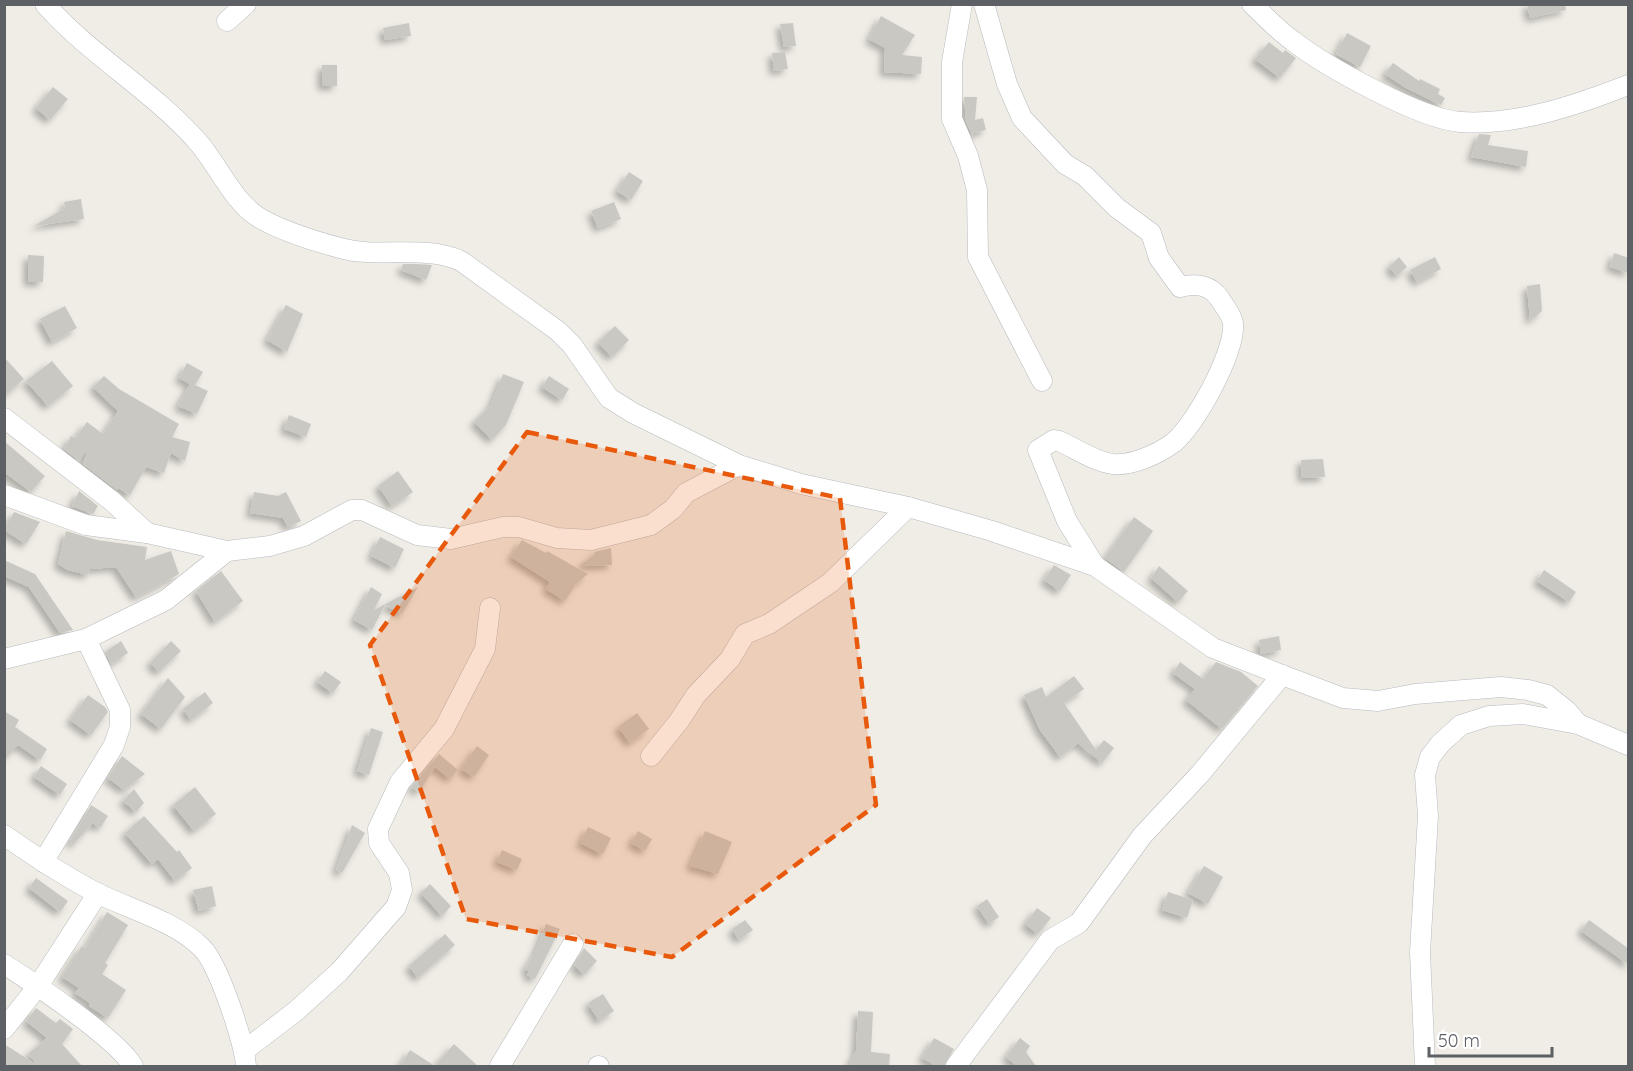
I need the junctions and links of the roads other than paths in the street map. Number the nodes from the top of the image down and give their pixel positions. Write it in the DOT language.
graph roads {
  1 [pos="45,4"];
  2 [pos="246,4"];
  3 [pos="962,4"];
  4 [pos="984,4"];
  5 [pos="1252,4"];
  6 [pos="227,21"];
  7 [pos="1629,85"];
  8 [pos="1042,381"];
  9 [pos="4,418"];
  10 [pos="739,465"];
  11 [pos="4,495"];
  12 [pos="908,507"];
  13 [pos="147,533"];
  14 [pos="227,551"];
  15 [pos="1095,566"];
  16 [pos="490,608"];
  17 [pos="86,639"];
  18 [pos="4,659"];
  19 [pos="1282,675"];
  20 [pos="1578,724"];
  21 [pos="1629,745"];
  22 [pos="651,756"];
  23 [pos="4,835"];
  24 [pos="43,862"];
  25 [pos="98,893"];
  26 [pos="573,944"];
  27 [pos="4,964"];
  28 [pos="38,986"];
  29 [pos="4,1029"];
  30 [pos="246,1058"];
  31 [pos="133,1066"];
  32 [pos="500,1066"];
  33 [pos="956,1066"];
  34 [pos="1425,1066"];
  1 -- 10 [label="street"];
  2 -- 6 [label="street"];
  3 -- 8 [label="street"];
  4 -- 15 [label="street"];
  5 -- 7 [label="street"];
  9 -- 13 [label="street"];
  10 -- 12 [label="street"];
  10 -- 14 [label="street"];
  11 -- 13 [label="street"];
  12 -- 15 [label="street"];
  12 -- 22 [label="street"];
  13 -- 14 [label="street"];
  14 -- 17 [label="street"];
  15 -- 19 [label="street"];
  16 -- 30 [label="street"];
  17 -- 18 [label="street"];
  17 -- 24 [label="street"];
  19 -- 20 [label="street"];
  19 -- 33 [label="street"];
  20 -- 21 [label="street"];
  20 -- 34 [label="street"];
  23 -- 24 [label="street"];
  24 -- 25 [label="street"];
  25 -- 28 [label="street"];
  25 -- 30 [label="street"];
  26 -- 32 [label="street"];
  27 -- 28 [label="street"];
  28 -- 29 [label="street"];
  28 -- 31 [label="street"];
}
